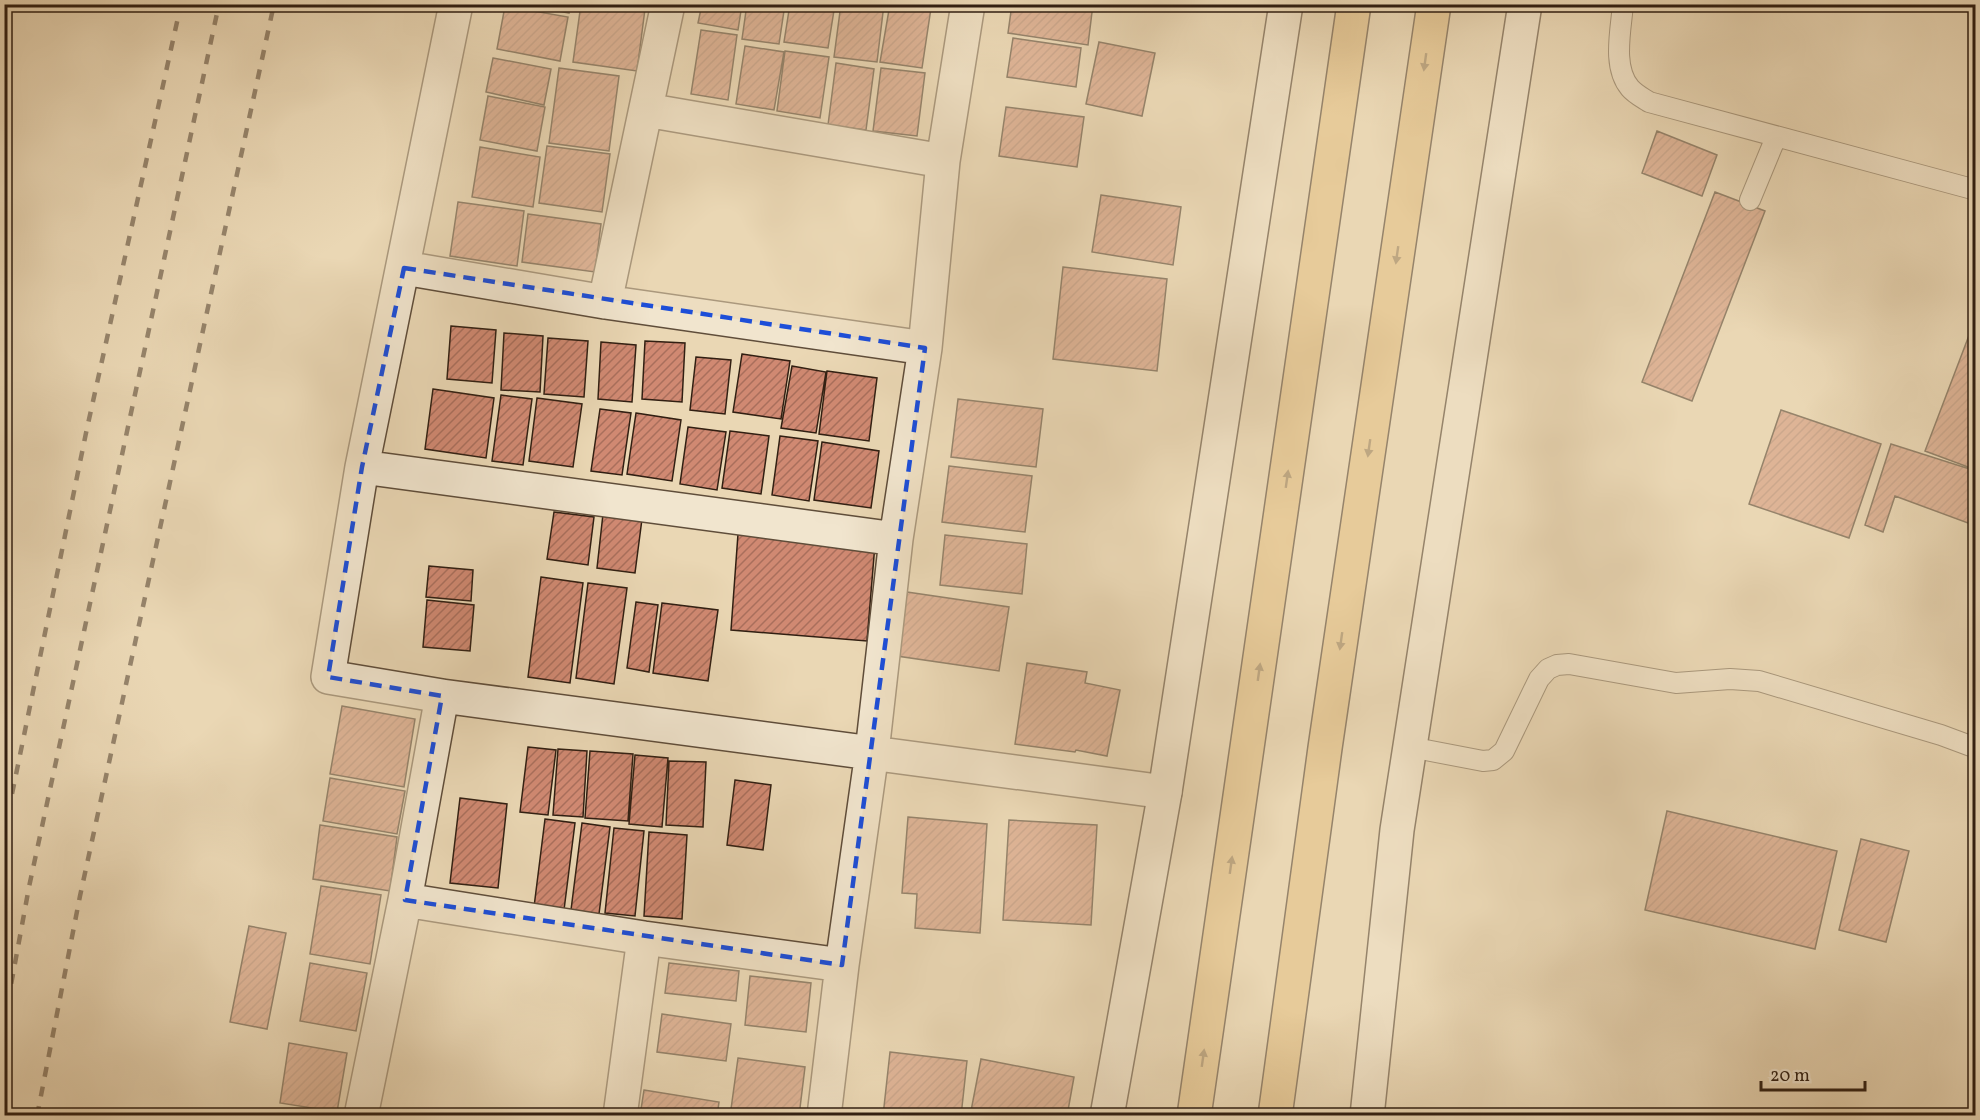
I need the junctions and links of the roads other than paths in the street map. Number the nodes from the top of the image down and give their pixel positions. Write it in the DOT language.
graph roads {
  1 [pos="456,4"];
  2 [pos="668,4"];
  3 [pos="968,4"];
  4 [pos="1286,4"];
  5 [pos="1354,4"];
  6 [pos="1434,4"];
  7 [pos="1525,4"];
  8 [pos="1623,4"];
  9 [pos="646,110"];
  10 [pos="1776,137"];
  11 [pos="943,161"];
  12 [pos="1976,190"];
  13 [pos="1750,200"];
  14 [pos="404,268"];
  15 [pos="605,302"];
  16 [pos="925,348"];
  17 [pos="362,467"];
  18 [pos="896,539"];
  19 [pos="442,696"];
  20 [pos="1410,747"];
  21 [pos="1976,748"];
  22 [pos="872,752"];
  23 [pos="1165,792"];
  24 [pos="405,900"];
  25 [pos="644,938"];
  26 [pos="842,965"];
  27 [pos="362,1116"];
  28 [pos="620,1116"];
  29 [pos="824,1116"];
  30 [pos="1107,1116"];
  31 [pos="1194,1116"];
  32 [pos="1275,1116"];
  33 [pos="1367,1116"];
  1 -- 14 [label="street"];
  2 -- 9 [label="street"];
  3 -- 11 [label="street"];
  4 -- 23 [label="street"];
  31 -- 5 [label="main road, one-way"];
  6 -- 32 [label="main road, one-way"];
  7 -- 20 [label="street"];
  8 -- 10 [label="lane"];
  9 -- 11 [label="street"];
  9 -- 15 [label="street"];
  10 -- 12 [label="lane"];
  10 -- 13 [label="lane"];
  11 -- 16 [label="street"];
  14 -- 15 [label="street"];
  14 -- 17 [label="street"];
  15 -- 16 [label="street"];
  16 -- 18 [label="street"];
  17 -- 18 [label="street"];
  17 -- 19 [label="street"];
  18 -- 22 [label="street"];
  19 -- 22 [label="street"];
  19 -- 24 [label="street"];
  20 -- 21 [label="lane"];
  20 -- 33 [label="street"];
  22 -- 23 [label="street"];
  22 -- 26 [label="street"];
  23 -- 30 [label="street"];
  24 -- 25 [label="street"];
  24 -- 27 [label="street"];
  25 -- 26 [label="street"];
  25 -- 28 [label="street"];
  26 -- 29 [label="street"];
}
